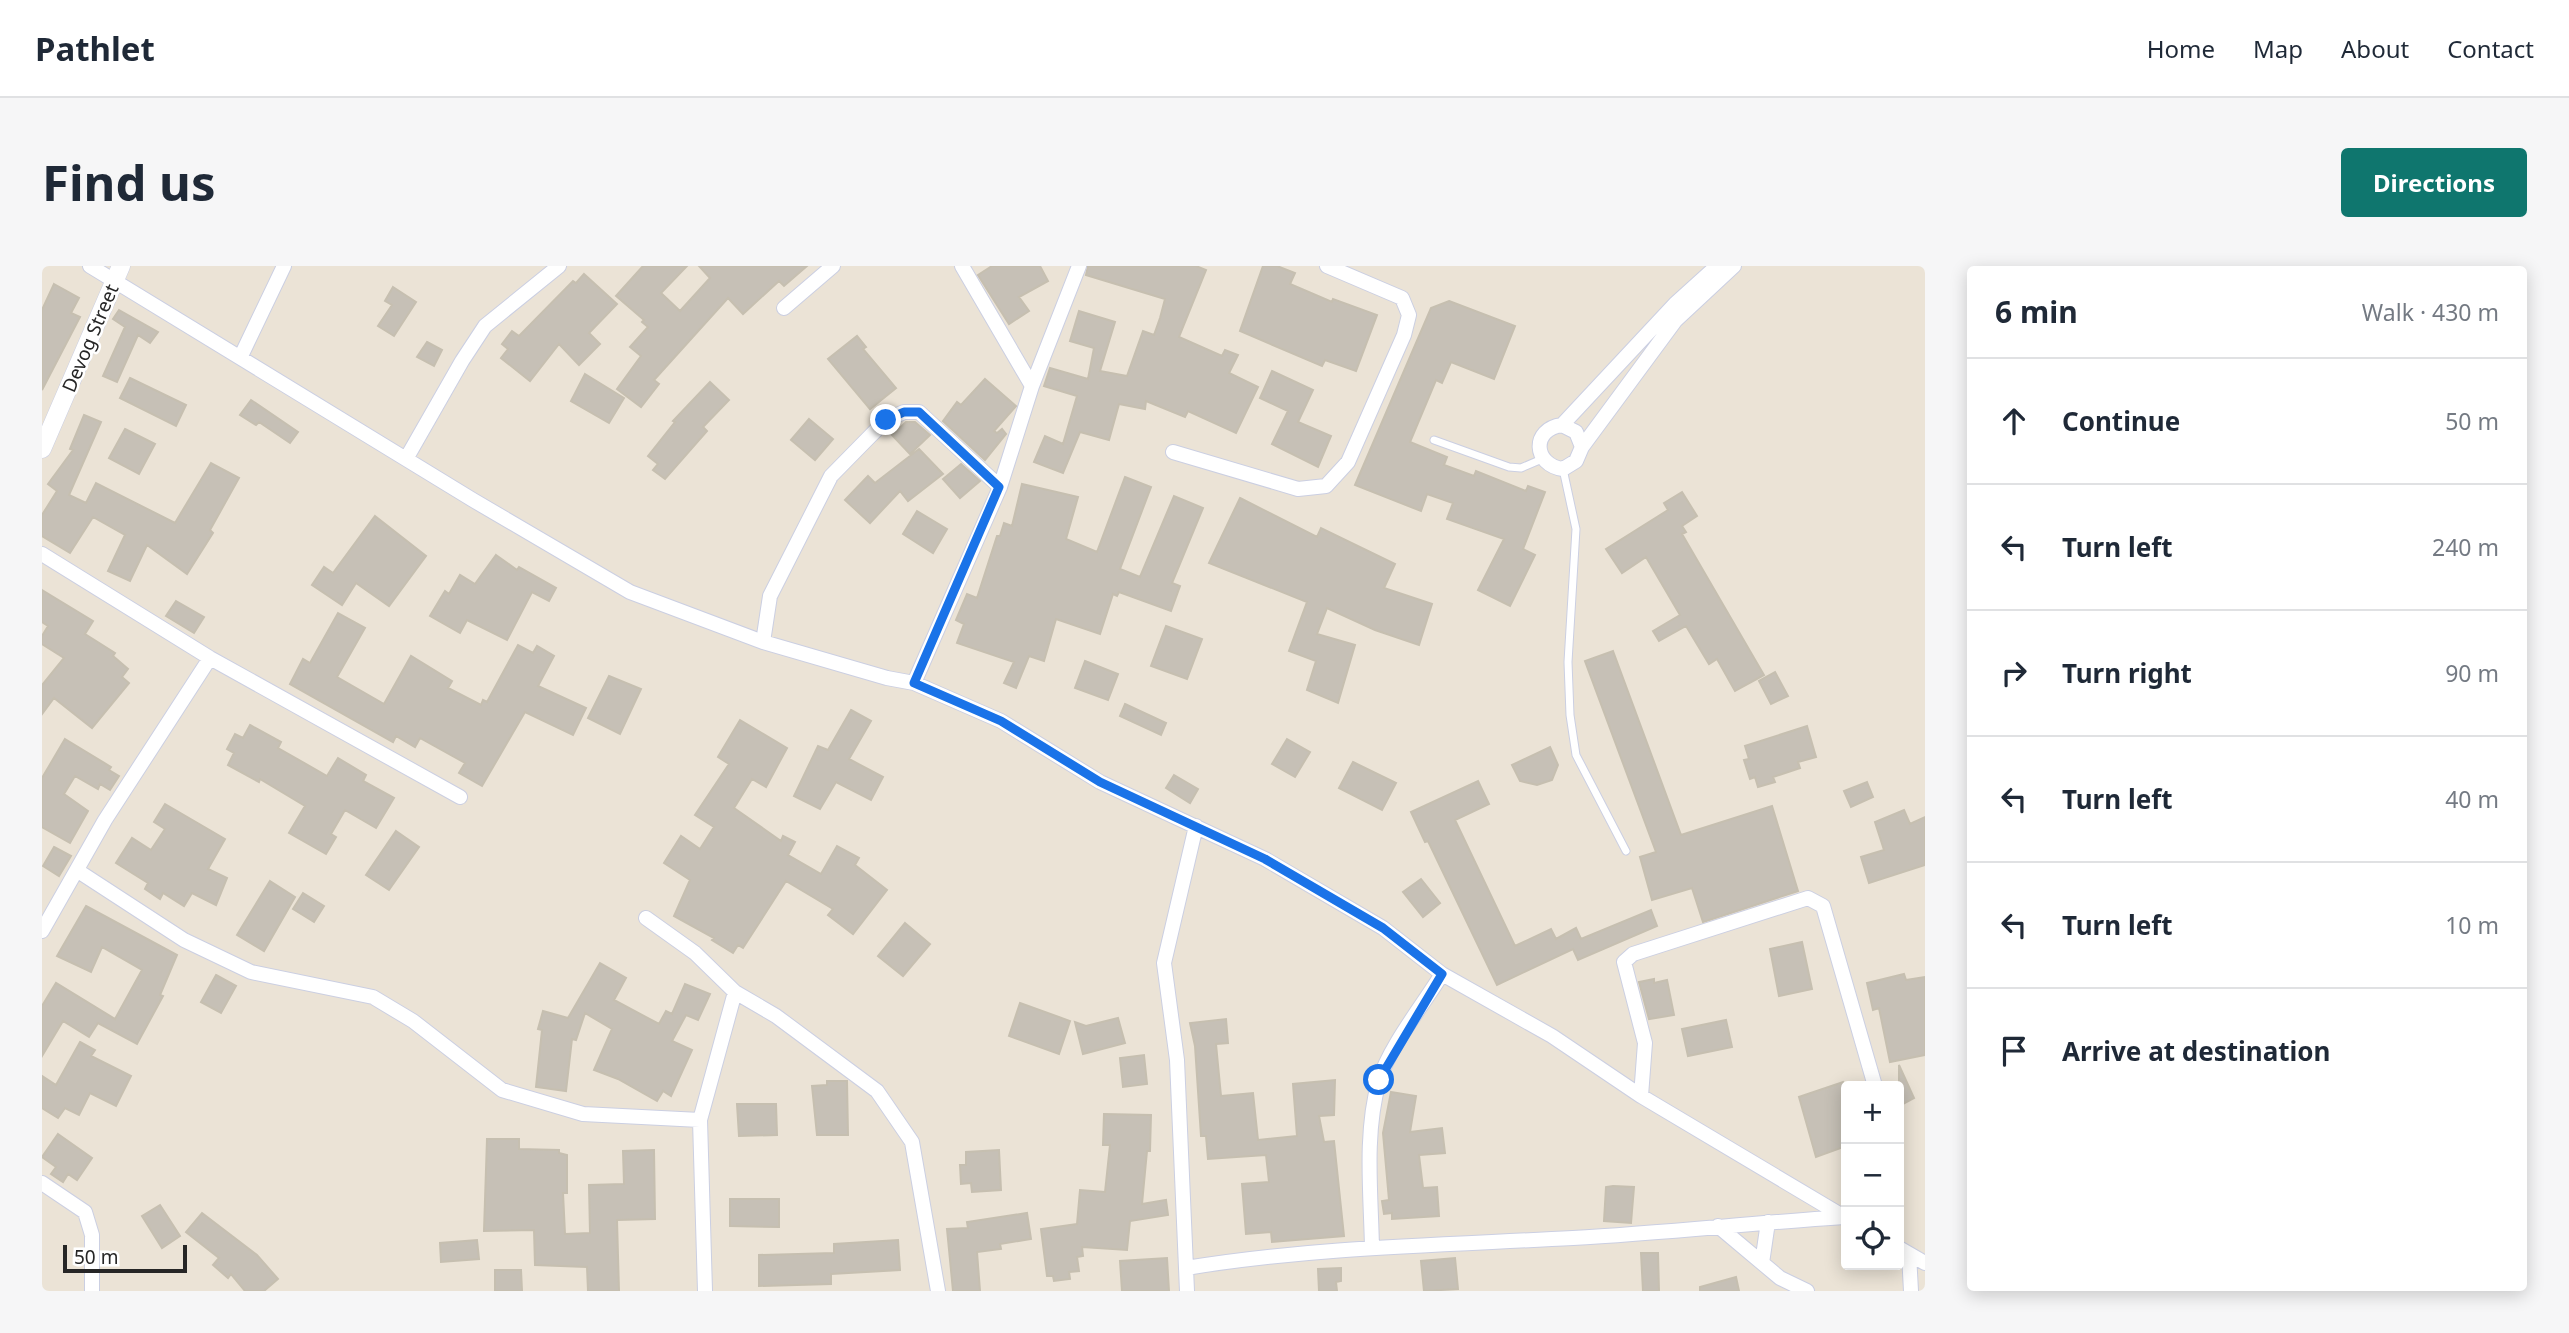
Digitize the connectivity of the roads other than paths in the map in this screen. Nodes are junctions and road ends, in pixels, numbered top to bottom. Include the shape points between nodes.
1 (90, 266) edge
2 (284, 266) edge
3 (559, 266) edge
4 (833, 266) edge
5 (962, 266) edge
6 (1079, 266) edge
7 (1327, 266) edge
8 (1734, 266) edge
9 (1717, 271) edge
10 (118, 274) edge
11 (784, 308) dead end
12 (241, 356) junction
13 (1032, 386) junction
14 (1562, 425) junction
15 (1434, 440) dead end
16 (1582, 447) junction
17 (42, 449) edge
18 (1173, 452) dead end
19 (406, 459) junction
20 (1542, 459) junction
21 (1563, 469) junction
22 (999, 487) junction
23 (42, 554) edge
24 (763, 642) junction
25 (209, 658) junction
26 (914, 683) junction
27 (460, 797) dead end
28 (1196, 826) junction
29 (1626, 851) dead end
30 (78, 871) junction
31 (646, 918) dead end
32 (42, 931) edge
33 (1442, 974) junction
34 (734, 992) junction
35 (1874, 1081) edge
36 (1641, 1096) junction
37 (700, 1120) junction
38 (42, 1183) edge
39 (1841, 1216) edge
40 (1841, 1218) edge
41 (1768, 1222) junction
42 (1718, 1226) junction
43 (1372, 1248) junction
44 (1904, 1251) edge
45 (1762, 1263) junction
46 (1925, 1264) edge
47 (1186, 1268) junction
48 (1916, 1284) edge
49 (92, 1291) edge
50 (705, 1291) edge
51 (938, 1291) edge
52 (1187, 1291) edge
53 (1807, 1291) edge

1 - 10 street
2 - 12 street
3 - 19 street via 485,326
4 - 11 street
5 - 13 street
6 - 13 street
7 - 18 street via 1402,298 1409,315 1349,463 1326,486 1298,489
8 - 9 street
9 - 14 street via 1675,304
9 - 16 street
10 - 12 street
10 - 17 street, Devog Street
12 - 19 street
13 - 22 street
14 - 16 street via 1576,432
14 - 20 street via 1541,436
15 - 20 lane via 1509,467 1521,468
16 - 21 street via 1576,461
19 - 24 street via 630,592
20 - 21 street
21 - 29 lane via 1576,529 1569,662 1576,755
22 - 24 street via 919,412 904,412 886,420 831,476 770,596
22 - 26 street
23 - 25 street
24 - 26 street
25 - 27 street
25 - 30 street via 105,820
26 - 28 street via 1001,721 1100,782
28 - 33 street via 1265,859 1383,928
28 - 47 street via 1164,963 1177,1060
30 - 32 street
30 - 37 street via 184,940 251,972 373,997 413,1021 502,1090 583,1114
31 - 34 street via 703,960
33 - 36 street via 1552,1036
33 - 43 street via 1379,1080 1373,1118
34 - 37 street
34 - 51 street via 776,1016 877,1091 912,1142
35 - 36 street via 1824,906 1808,898 1633,954 1624,962 1645,1043
36 - 39 street
37 - 50 street
38 - 49 street via 85,1212 92,1235
40 - 41 street
41 - 42 street
41 - 45 street
42 - 43 street
42 - 45 street
43 - 47 street
44 - 46 street
44 - 48 street
45 - 53 street
47 - 52 street

